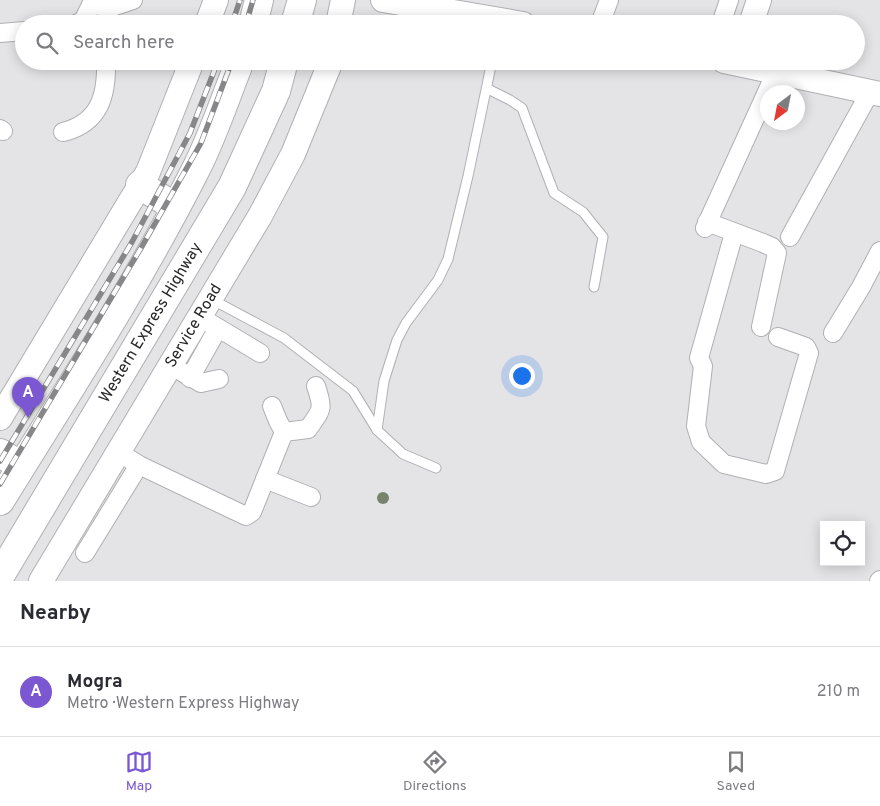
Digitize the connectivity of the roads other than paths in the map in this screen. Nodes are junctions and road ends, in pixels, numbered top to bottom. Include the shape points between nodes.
1 (133, 0) edge
2 (216, 0) edge
3 (302, 0) edge
4 (343, 0) edge
5 (383, 0) edge
6 (609, 0) edge
7 (728, 0) edge
8 (759, 0) edge
9 (91, 2) edge
10 (85, 15) edge
11 (210, 15) edge
12 (298, 15) edge
13 (340, 15) edge
14 (468, 15) edge
15 (603, 15) edge
16 (724, 15) edge
17 (754, 15) edge
18 (15, 32) edge
19 (0, 33) edge
20 (106, 70) edge
21 (188, 70) edge
22 (236, 70) edge
23 (282, 70) edge
24 (327, 70) edge
25 (491, 70) edge
26 (767, 70) edge
27 (776, 72) junction
28 (488, 89) junction
29 (875, 93) edge
30 (63, 132) dead end
31 (140, 185) junction
32 (175, 207) junction
33 (734, 233) junction
34 (790, 237) dead end
35 (880, 251) edge
36 (594, 287) dead end
37 (210, 314) junction
38 (761, 327) dead end
39 (833, 333) dead end
40 (778, 337) dead end
41 (260, 353) dead end
42 (180, 371) junction
43 (219, 379) dead end
44 (316, 386) dead end
45 (272, 406) dead end
46 (0, 418) edge
47 (377, 430) junction
48 (284, 432) junction
49 (118, 452) junction
50 (11, 459) edge
51 (139, 465) junction
52 (436, 468) dead end
53 (265, 480) junction
54 (310, 497) dead end
55 (0, 501) edge
56 (85, 553) dead end
57 (0, 576) edge
58 (41, 581) edge

1 - 9 street via 112,7
2 - 11 street
3 - 12 highway
4 - 13 street
5 - 14 street
6 - 15 street
7 - 16 street
8 - 17 street
9 - 10 street
18 - 19 street
20 - 30 street via 106,84 98,107 82,126
21 - 31 street
22 - 32 highway via 198,166
23 - 57 highway, Western Express Highway via 276,91 232,187
24 - 37 street, Service Road via 293,154
25 - 28 lane
26 - 27 street
27 - 29 street
27 - 33 street via 706,225
28 - 36 lane via 522,108 554,193 583,212 603,237
28 - 47 lane via 448,259 438,280 397,340 384,381
29 - 34 street
31 - 32 highway
31 - 46 street
32 - 50 highway via 125,299
33 - 38 street via 772,247 777,253
33 - 40 street via 698,358 703,366 696,426 701,442 724,464 766,474 775,471 809,352 806,347
35 - 39 street
37 - 41 street
37 - 42 street, Service Road
37 - 47 lane via 284,338 353,391
42 - 43 street via 201,383
42 - 49 street, Service Road
44 - 48 street via 321,411 308,429
45 - 48 street
47 - 52 lane via 403,454
48 - 53 street
49 - 51 street
49 - 58 street, Service Road
50 - 55 highway
51 - 53 street via 246,516 252,512
51 - 56 street
53 - 54 street

